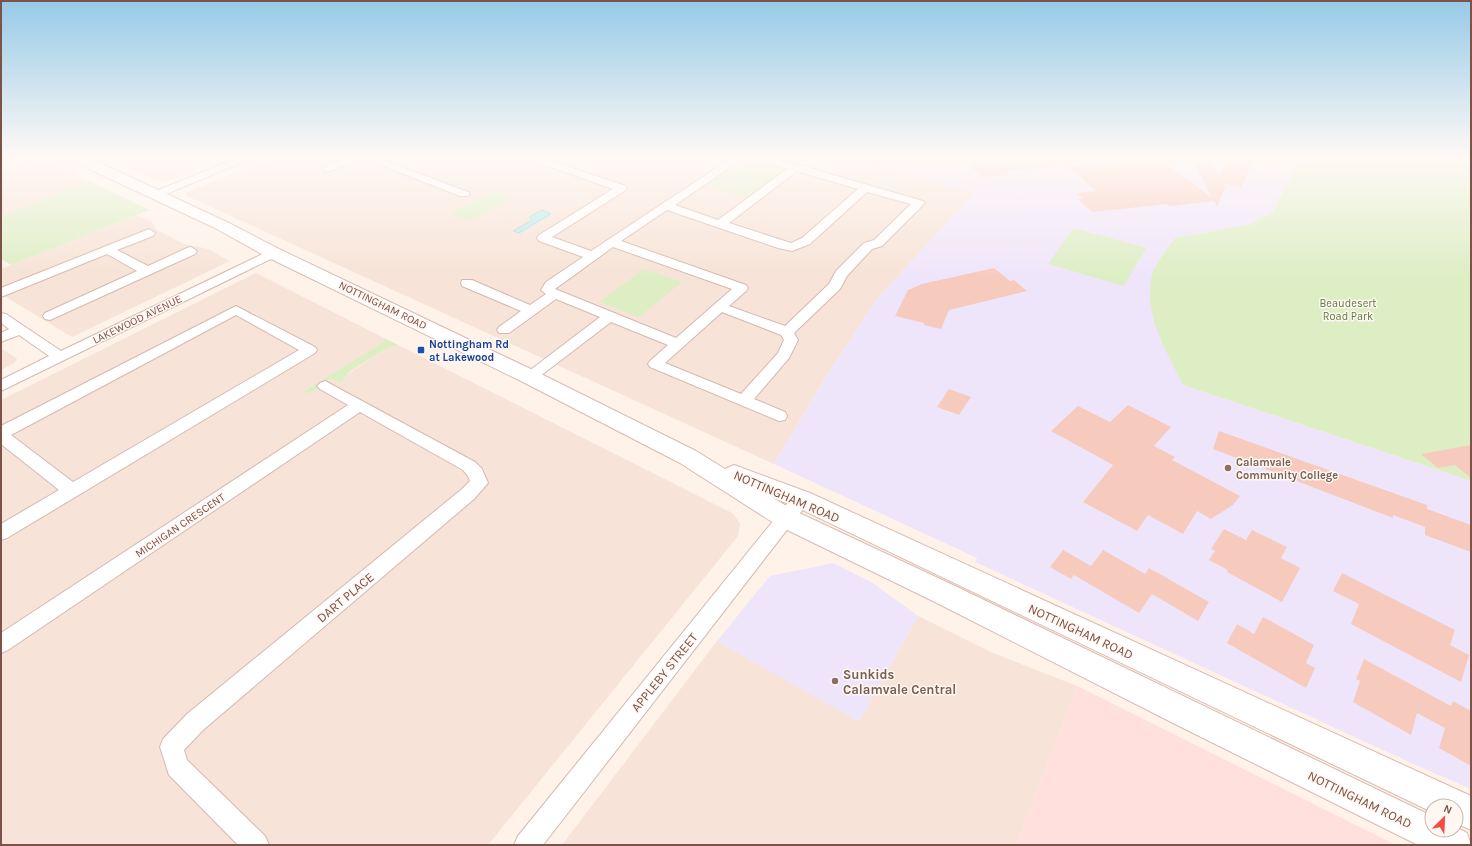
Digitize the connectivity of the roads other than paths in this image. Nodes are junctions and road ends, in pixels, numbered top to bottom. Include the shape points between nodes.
1 (158, 196) edge
2 (609, 196) edge
3 (680, 196) edge
4 (757, 196) edge
5 (856, 196) edge
6 (896, 196) edge
7 (666, 206) junction
8 (720, 224) junction
9 (149, 233) dead end
10 (612, 242) junction
11 (108, 250) junction
12 (191, 251) dead end
13 (273, 253) junction
14 (592, 256) junction
15 (147, 271) junction
16 (467, 283) dead end
17 (1, 293) edge
18 (555, 294) junction
19 (720, 307) junction
20 (532, 311) junction
21 (50, 316) dead end
22 (610, 316) junction
23 (1, 317) edge
24 (19, 330) junction
25 (504, 330) dead end
26 (787, 332) junction
27 (1, 338) edge
28 (677, 344) junction
29 (60, 357) junction
30 (530, 377) junction
31 (1, 386) edge
32 (325, 386) dead end
33 (744, 401) junction
34 (359, 405) junction
35 (779, 416) dead end
36 (1, 434) edge
37 (72, 491) junction
38 (794, 508) junction
39 (1, 533) edge
40 (1, 644) edge
41 (1471, 813) edge
42 (256, 845) edge
43 (527, 845) edge
44 (1455, 845) edge

1 - 13 street, NOTTINGHAM ROAD via 221,225
2 - 14 street via 543,238
3 - 7 street
4 - 8 street
5 - 8 street via 806,241 792,247
6 - 26 street via 919,203 878,243 868,246 841,274 835,286
7 - 8 street
7 - 10 street
9 - 11 street
10 - 14 street
10 - 19 street via 741,288
11 - 15 street
11 - 17 street
12 - 15 street
13 - 29 street, LAKEWOOD AVENUE
13 - 30 street, NOTTINGHAM ROAD
14 - 18 street via 551,285 548,290
15 - 21 street
16 - 20 street
18 - 20 street
18 - 22 street
19 - 26 street
19 - 28 street
20 - 25 street
22 - 28 street
22 - 30 street
23 - 24 street
24 - 27 street
24 - 29 street
26 - 33 street via 791,340 784,355
28 - 33 street via 655,364
29 - 31 street, LAKEWOOD AVENUE
30 - 38 street, NOTTINGHAM ROAD
32 - 34 street, DART PLACE
33 - 35 street
34 - 40 street, MICHIGAN CRESCENT
34 - 42 street, DART PLACE via 469,466 476,473 479,482 468,494 195,722 171,748 178,767
36 - 37 street
36 - 37 street via 229,307 310,350
37 - 39 street
38 - 41 street, NOTTINGHAM ROAD
38 - 43 street, APPLEBY STREET
38 - 44 street, NOTTINGHAM ROAD via 931,587

